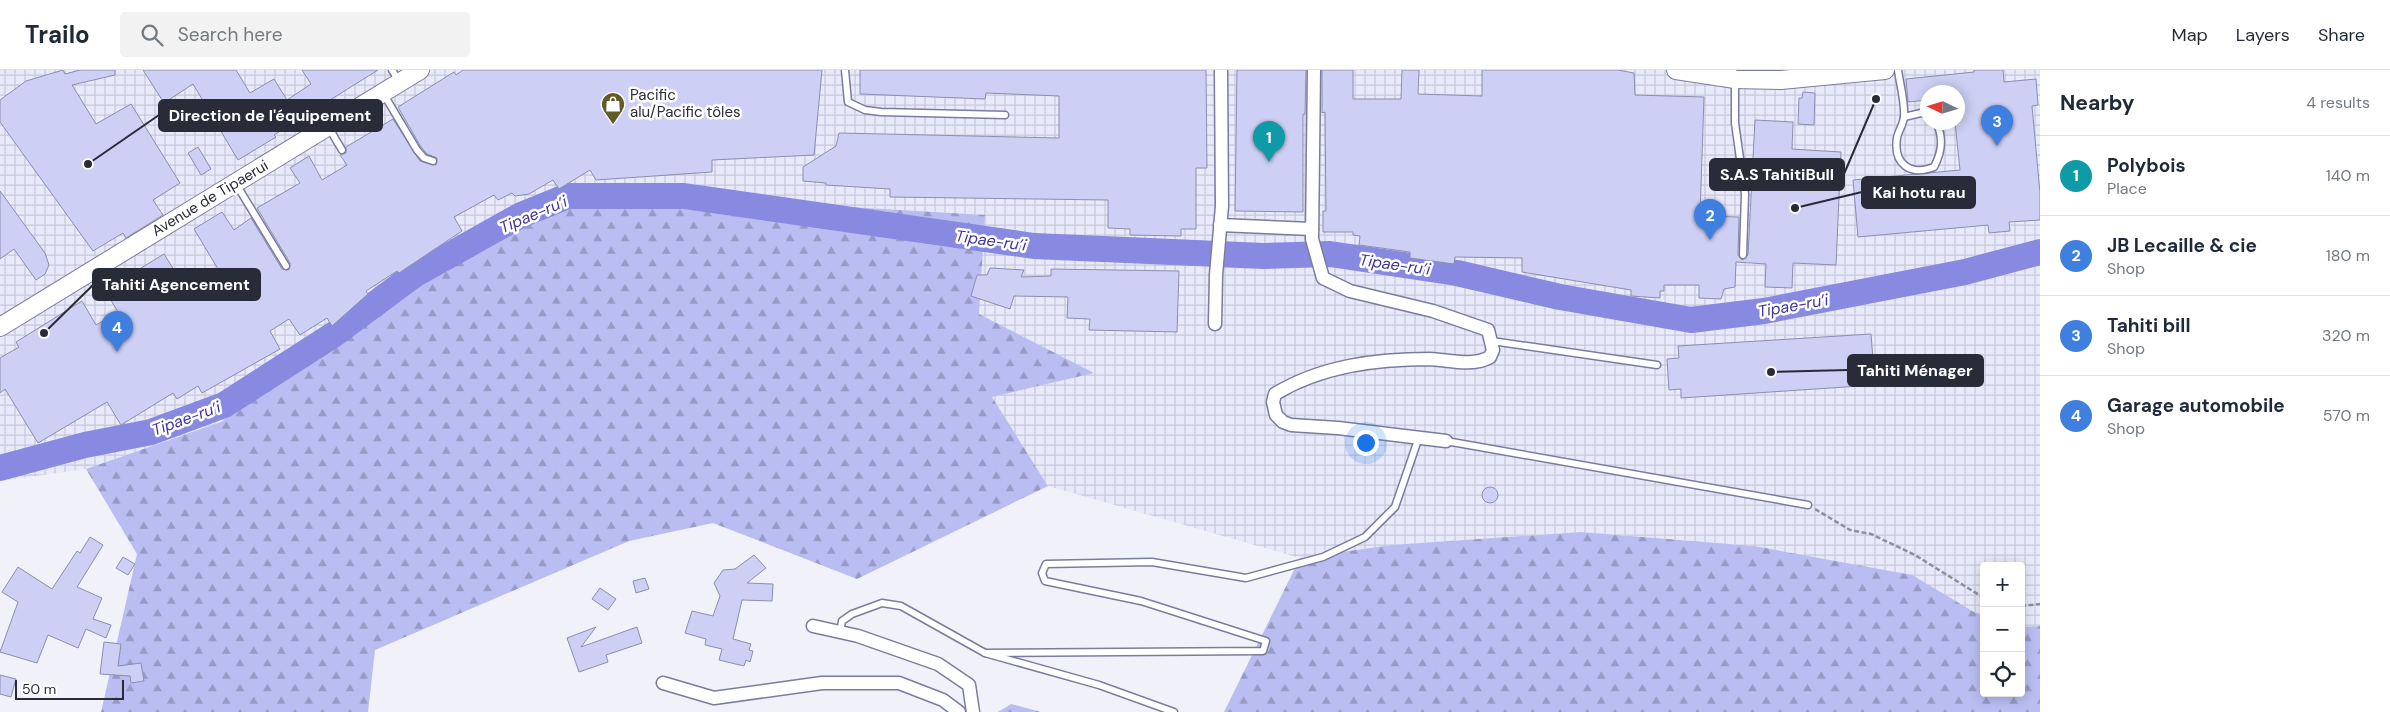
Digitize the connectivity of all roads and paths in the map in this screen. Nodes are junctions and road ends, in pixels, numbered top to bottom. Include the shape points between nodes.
1 (420, 70) edge
2 (845, 70) edge
3 (1221, 70) edge
4 (1314, 70) edge
5 (1676, 70) edge
6 (1885, 70) edge
7 (1898, 70) edge
8 (396, 76) edge
9 (1735, 79) junction
10 (383, 93) junction
11 (1920, 113) edge
12 (1006, 115) dead end
13 (1904, 117) junction
14 (328, 126) junction
15 (1939, 130) edge
16 (342, 150) dead end
17 (433, 161) dead end
18 (235, 183) junction
19 (1220, 225) junction
20 (1312, 234) junction
21 (1744, 256) dead end
22 (286, 266) dead end
23 (1216, 324) dead end
24 (0, 327) edge
25 (1492, 341) junction
26 (1657, 365) dead end
27 (1419, 437) junction
28 (1446, 441) joint
29 (1808, 505) joint
30 (1980, 596) edge
31 (2040, 604) edge
32 (2025, 606) edge
33 (813, 626) dead end
34 (840, 632) junction
35 (985, 653) junction
36 (663, 682) dead end
37 (958, 712) edge
38 (973, 712) edge
39 (1174, 712) edge

1 - 8 main road, Avenue de Tipaerui
2 - 12 lane via 848,102 865,110
3 - 19 street
4 - 20 street
5 - 9 main road
6 - 9 main road via 1781,80
7 - 13 lane
8 - 10 main road, Avenue de Tipaerui
9 - 21 lane via 1735,123 1745,194
10 - 14 main road, Avenue de Tipaerui
10 - 17 lane via 417,150 424,158
11 - 13 lane
13 - 15 lane via 1897,138 1898,154 1912,171 1923,172 1934,167 1941,154
14 - 16 lane
14 - 18 main road, Avenue de Tipaerui
18 - 22 lane
18 - 24 main road, Avenue de Tipaerui
19 - 20 street
19 - 23 street
20 - 25 street via 1322,278 1336,286 1433,311 1488,330
25 - 26 lane
25 - 27 street via 1493,350 1484,360 1429,359 1350,364 1328,370 1275,394 1276,415 1290,425
27 - 28 street
27 - 35 lane via 1395,506 1365,537 1323,557 1246,578 1152,562 1046,564 1042,573 1045,581 1141,601 1266,641 1263,651
28 - 29 lane
29 - 30 path via 1850,530 1871,534 1915,555
31 - 32 path
33 - 34 street
34 - 35 lane via 842,621 852,614 882,603 901,606
34 - 38 street via 938,664 969,685
35 - 39 lane via 1100,685
36 - 37 street via 714,698 822,683 899,683 943,700

